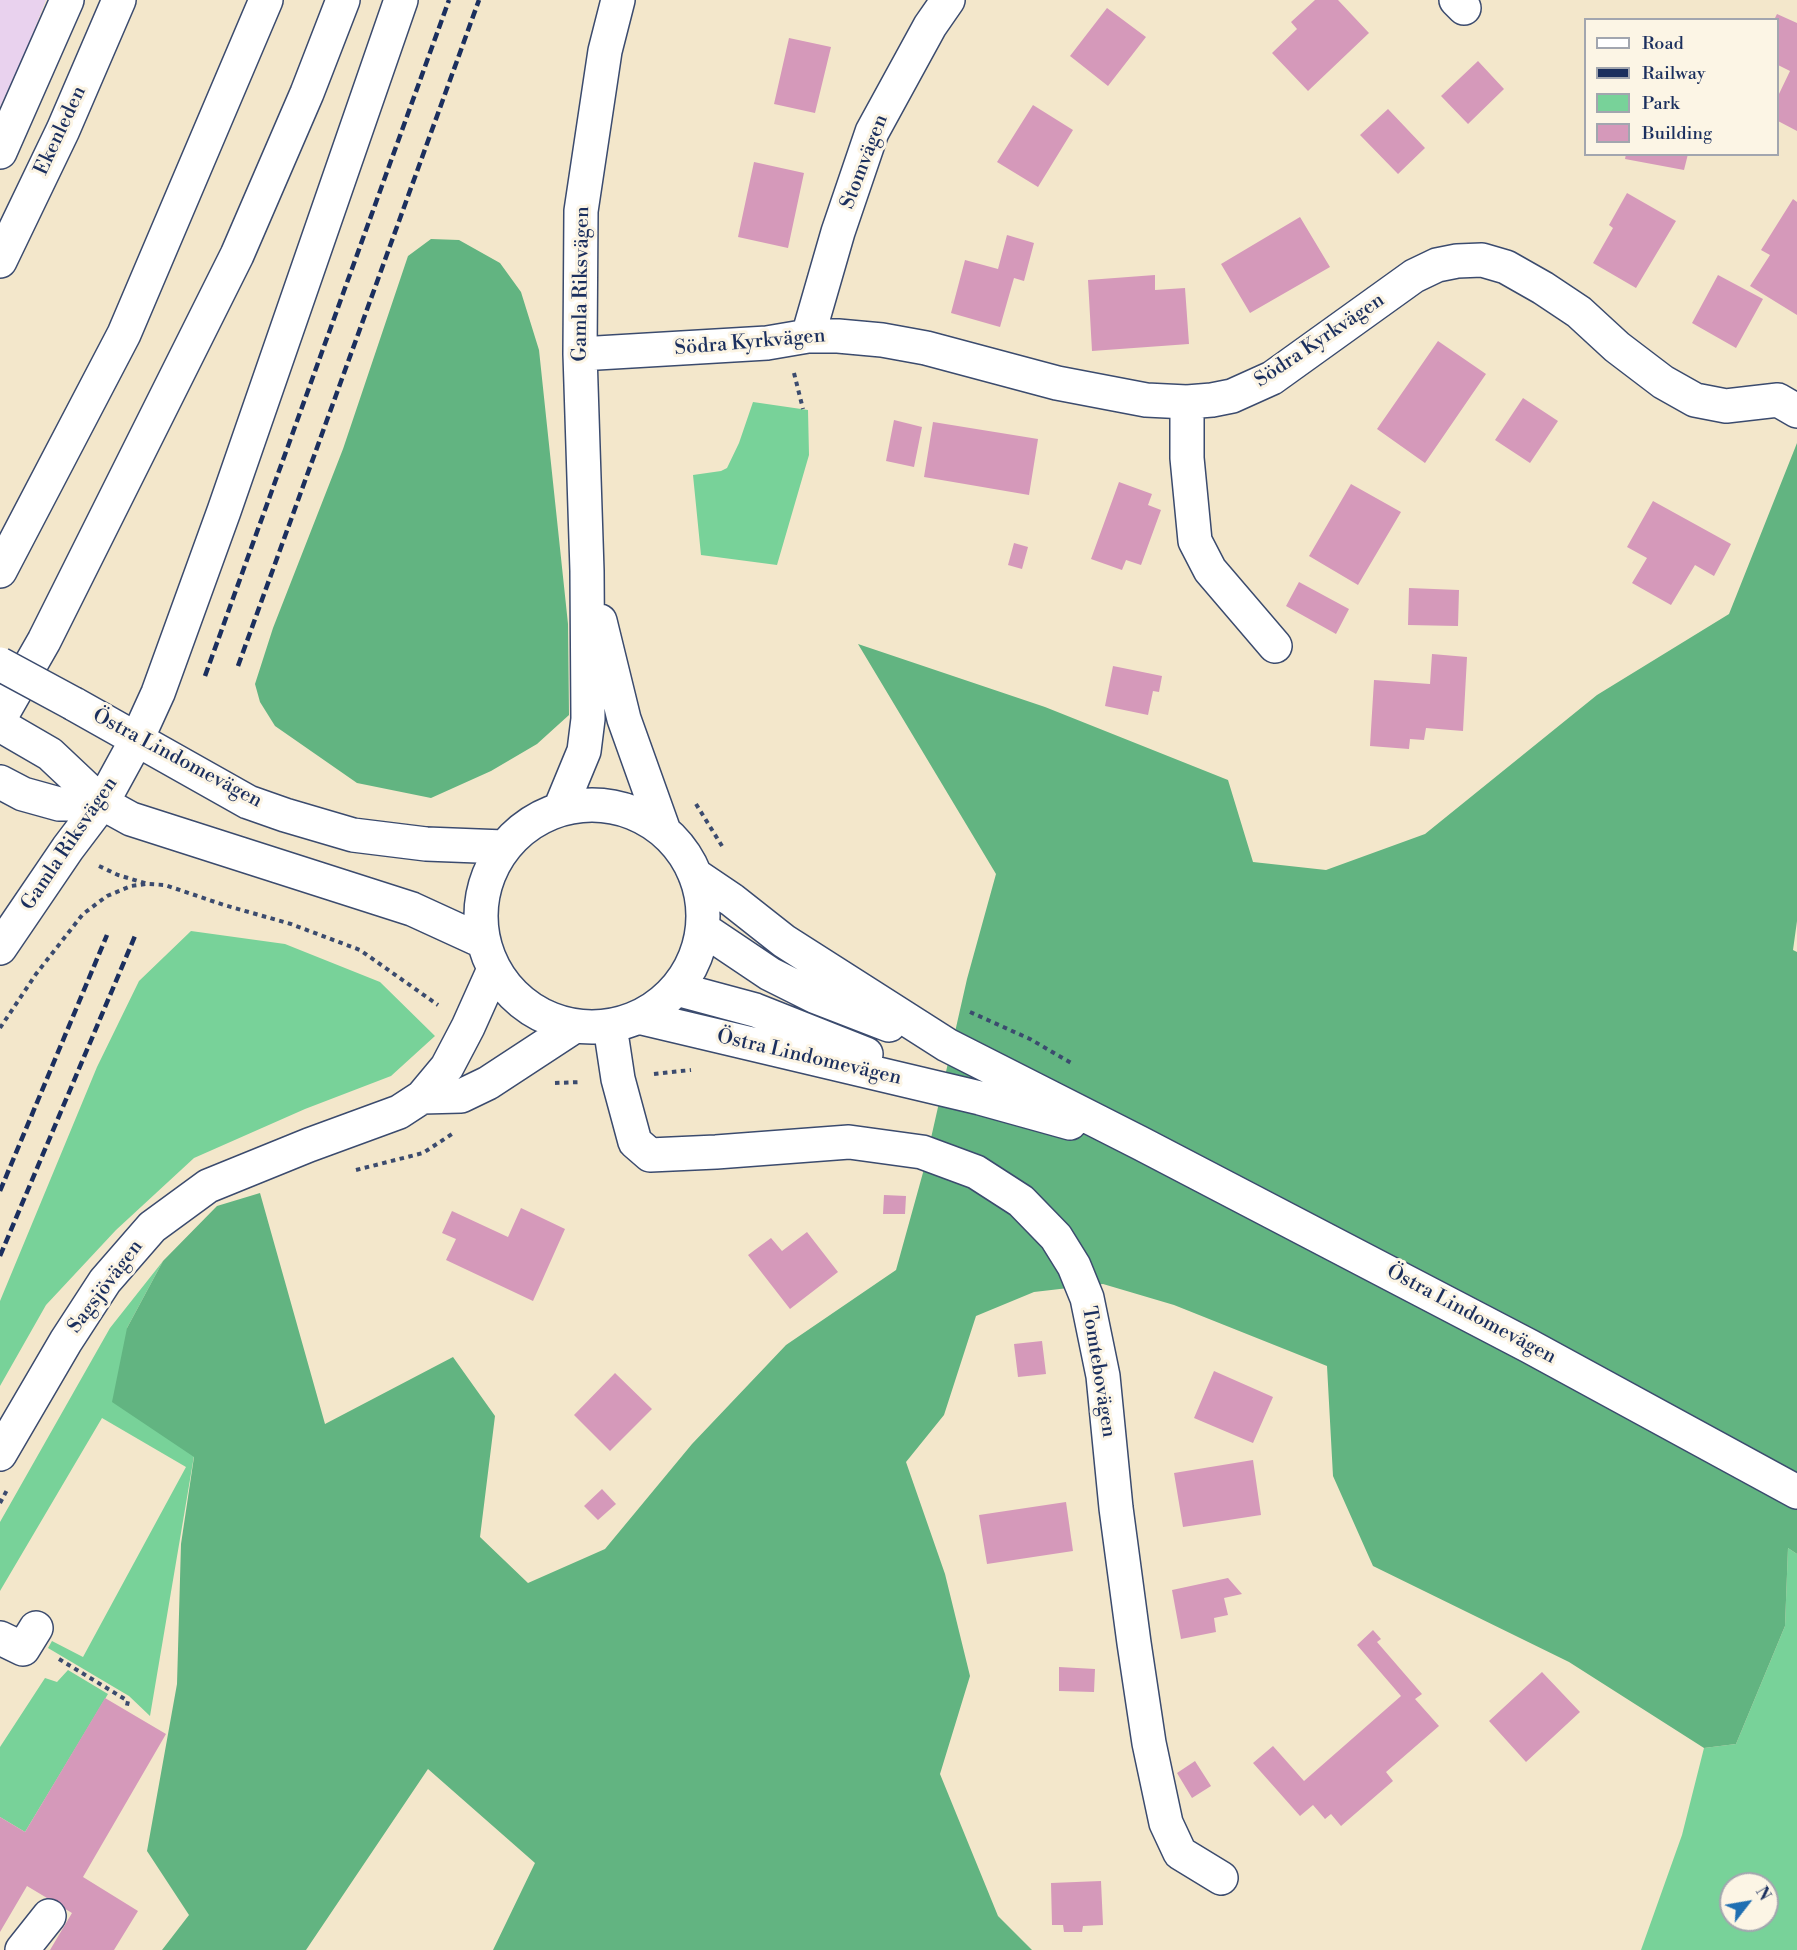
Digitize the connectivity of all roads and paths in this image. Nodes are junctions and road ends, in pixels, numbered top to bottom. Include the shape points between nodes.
1 (67, 0) edge
2 (119, 0) edge
3 (266, 0) edge
4 (343, 0) edge
5 (401, 0) edge
6 (618, 0) edge
7 (948, 0) edge
8 (0, 152) edge
9 (0, 261) edge
10 (808, 336) junction
11 (580, 354) junction
12 (792, 366) dead end
13 (1187, 402) junction
14 (802, 409) dead end
15 (1797, 411) edge
16 (0, 571) edge
17 (587, 571) junction
18 (1275, 646) dead end
19 (0, 664) edge
20 (0, 718) edge
21 (0, 725) edge
22 (137, 739) junction
23 (12, 788) edge
24 (692, 796) dead end
25 (102, 803) junction
26 (560, 809) junction
27 (664, 831) junction
28 (504, 847) junction
29 (726, 851) dead end
30 (695, 875) junction
31 (148, 884) dead end
32 (703, 928) junction
33 (0, 948) edge
34 (489, 955) junction
35 (676, 989) junction
36 (624, 1022) junction
37 (575, 1026) junction
38 (0, 1028) edge
39 (947, 1045) junction
40 (422, 1097) junction
41 (980, 1098) junction
42 (460, 1129) dead end
43 (1142, 1144) junction
44 (348, 1172) dead end
45 (6, 1468) edge
46 (1797, 1492) edge
47 (0, 1503) edge
48 (26, 1646) edge
49 (126, 1710) dead end
50 (1221, 1878) dead end
51 (49, 1916) dead end
52 (22, 1950) edge

1 - 8 main road
2 - 9 main road, Ekenleden
3 - 16 main road via 124,334
4 - 20 main road via 237,255 44,641
5 - 22 main road, Gamla Riksvägen via 224,512 158,693
6 - 11 main road, Gamla Riksvägen via 605,51 581,211
7 - 10 main road, Stomvägen via 872,132
10 - 11 main road, Södra Kyrkvägen via 766,343
10 - 13 main road, Södra Kyrkvägen via 882,340 1057,383 1146,400
11 - 17 main road, Gamla Riksvägen
12 - 14 path
13 - 15 main road, Södra Kyrkvägen via 1212,400 1272,378 1414,276 1437,265 1482,260 1506,267 1543,288 1579,312 1663,382 1695,400 1726,406 1778,400
13 - 18 main road via 1187,458 1195,541 1210,570
17 - 26 main road, Gamla Riksvägen via 588,719 584,751
17 - 27 main road, Gamla Riksvägen via 624,719
19 - 22 main road, Östra Lindomevägen, bridge
21 - 25 main road via 50,754
22 - 25 main road, Gamla Riksvägen
22 - 28 main road, Östra Lindomevägen via 248,802 352,835 426,844
23 - 25 main road via 59,804
24 - 29 path
25 - 33 main road, Gamla Riksvägen
25 - 34 main road via 132,819 412,909
26 - 27 main road, Gamla Riksvägen via 587,805 615,807
26 - 28 main road, Gamla Riksvägen via 539,818
27 - 30 main road, Gamla Riksvägen via 682,851
28 - 34 main road, Gamla Riksvägen via 483,892 480,917
30 - 32 main road, Gamla Riksvägen via 702,901
30 - 39 main road, Östra Lindomevägen via 793,947
31 - 38 path via 107,896 83,914
32 - 35 main road, Gamla Riksvägen via 698,950
32 - 39 main road, Östra Lindomevägen via 770,974 814,996
34 - 37 main road via 509,990 528,1007
34 - 40 main road, Sagsjövägen via 468,1027 447,1066
35 - 36 main road, Gamla Riksvägen via 659,1005
35 - 41 main road, Östra Lindomevägen via 755,1010
36 - 37 main road
36 - 41 main road, Östra Lindomevägen
36 - 50 main road, Tomtebovägen via 618,1079 635,1142 650,1155 849,1142 922,1152 976,1172 1021,1201 1056,1237 1087,1298 1102,1376 1136,1654 1166,1823 1180,1853
37 - 40 main road via 470,1092 461,1096
39 - 43 main road, Östra Lindomevägen
40 - 45 main road, Sagsjövägen via 399,1112 208,1186 152,1227 105,1281 66,1341
41 - 43 main road, Östra Lindomevägen
42 - 44 path via 423,1153
43 - 46 main road, Östra Lindomevägen via 1530,1346
45 - 47 path
48 - 49 path via 128,1701
51 - 52 main road

